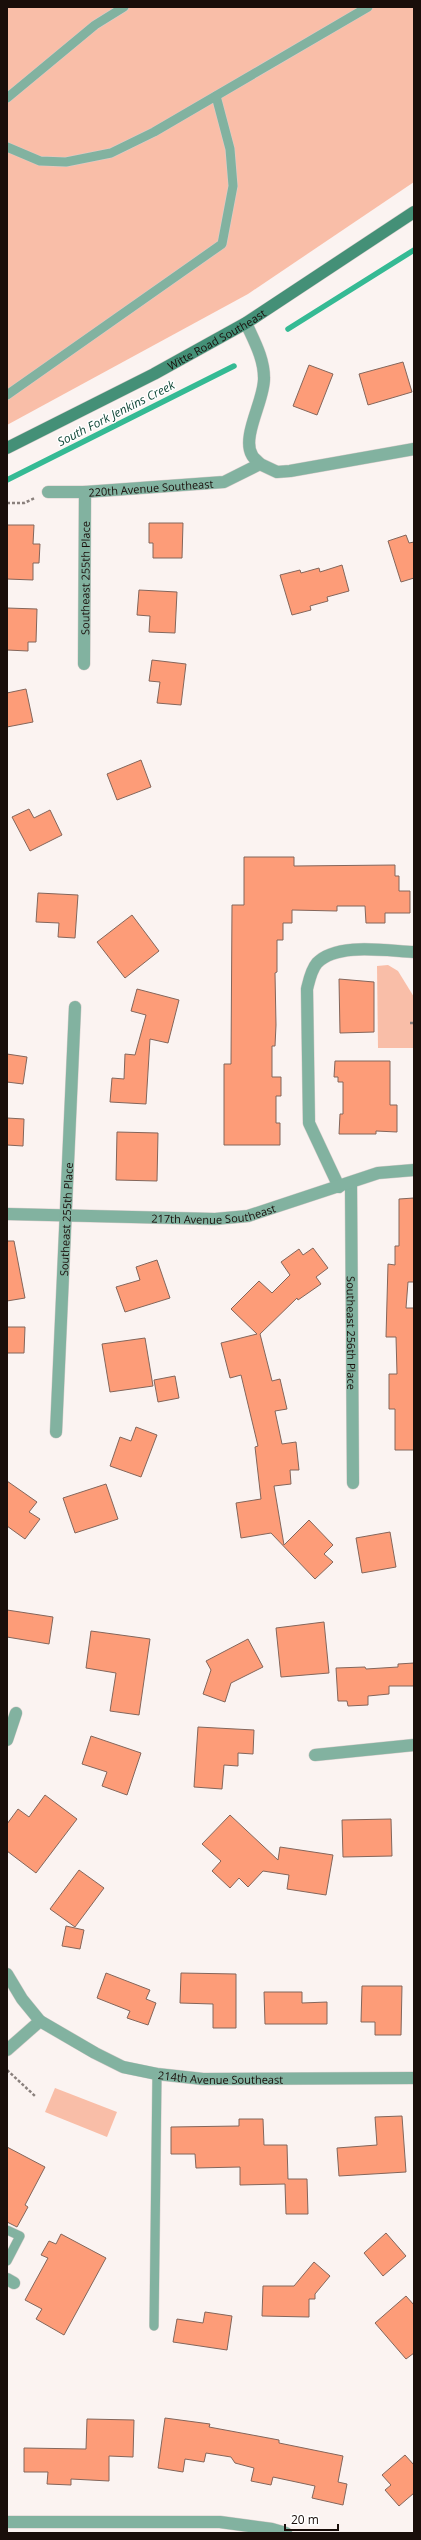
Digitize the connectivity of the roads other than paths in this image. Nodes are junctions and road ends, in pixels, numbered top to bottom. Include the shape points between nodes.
1 (124, 7) edge
2 (368, 7) edge
3 (216, 96) junction
4 (7, 98) edge
5 (7, 147) edge
6 (414, 212) edge
7 (246, 323) junction
8 (7, 396) edge
9 (7, 448) edge
10 (414, 450) edge
11 (260, 464) junction
12 (48, 492) road end
13 (85, 492) junction
14 (84, 664) dead end
15 (414, 952) edge
16 (75, 1007) dead end
17 (414, 1170) edge
18 (351, 1183) junction
19 (339, 1187) junction
20 (7, 1214) edge
21 (65, 1216) junction
22 (56, 1432) dead end
23 (353, 1483) dead end
24 (16, 1713) dead end
25 (7, 1740) edge
26 (414, 1745) edge
27 (315, 1755) dead end
28 (7, 1974) edge
29 (40, 2021) junction
30 (7, 2050) edge
31 (157, 2074) junction
32 (414, 2078) edge
33 (7, 2230) edge
34 (7, 2261) edge
35 (154, 2326) dead end
36 (7, 2522) edge
37 (286, 2533) edge

1 - 4 lane via 95,25
2 - 3 lane
3 - 5 lane via 154,132 111,153 66,162 40,161
3 - 8 lane via 230,149 233,186 222,244
6 - 7 street, Witte Road Southeast
7 - 9 street, Witte Road Southeast via 154,374
7 - 11 street via 263,360 263,396 251,429 249,445 251,455
10 - 11 street via 290,471 277,472
11 - 13 street, 220th Avenue Southeast via 224,482
12 - 13 street, 220th Avenue Southeast
13 - 14 street, Southeast 255th Place
15 - 19 street via 343,950 329,955 317,964 306,989 307,1109 313,1136
16 - 21 street, Southeast 255th Place
17 - 18 street, 217th Avenue Southeast via 378,1173
18 - 19 street, 217th Avenue Southeast
18 - 23 street, Southeast 256th Place
19 - 21 street, 217th Avenue Southeast via 248,1216 215,1220
20 - 21 street, 217th Avenue Southeast
21 - 22 street, Southeast 255th Place
24 - 25 street
26 - 27 street
28 - 29 street, 214th Avenue Southeast via 22,2000
29 - 30 street
29 - 31 street, 214th Avenue Southeast via 123,2066
31 - 32 street, 214th Avenue Southeast via 203,2079
31 - 35 lane
33 - 34 lane via 20,2236
36 - 37 street via 220,2522

